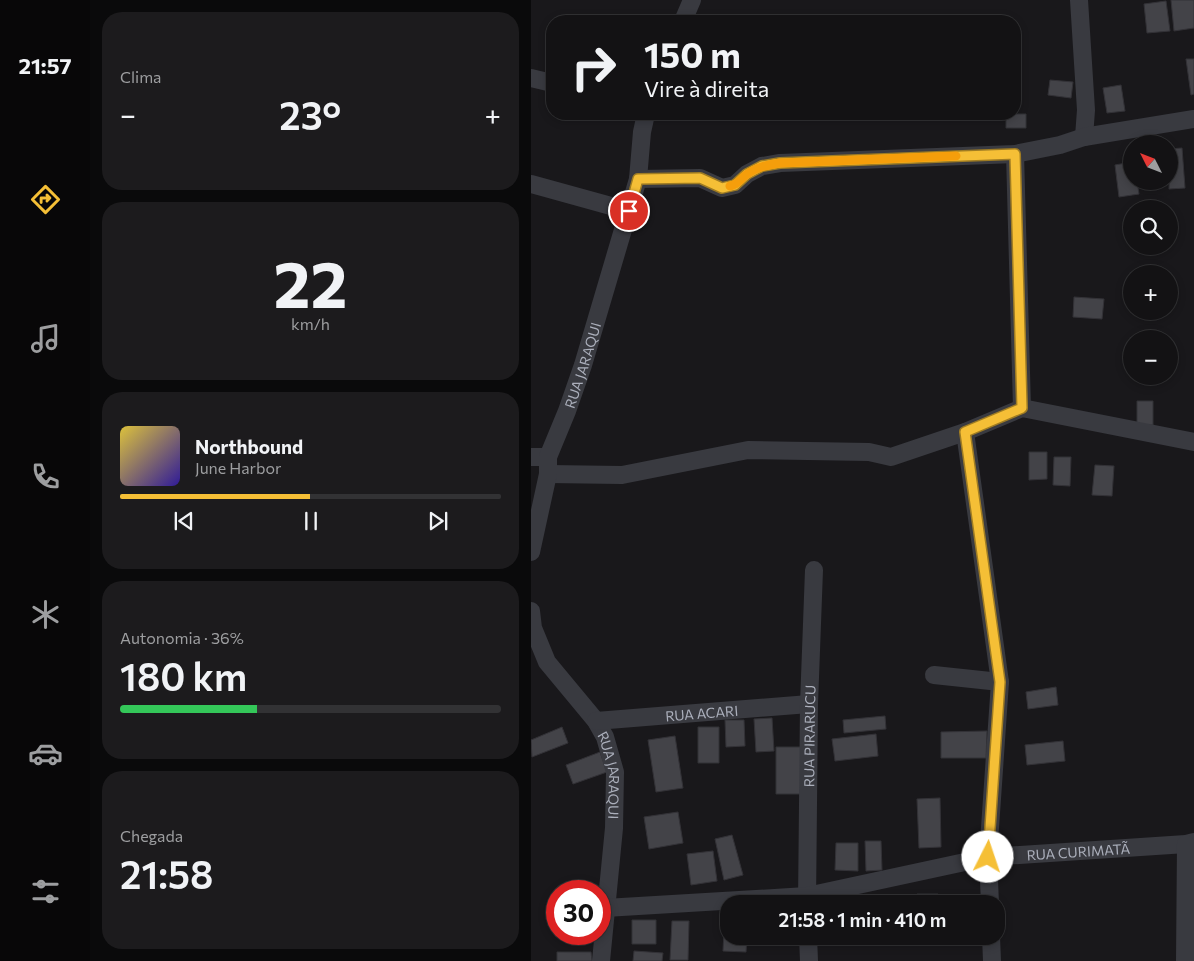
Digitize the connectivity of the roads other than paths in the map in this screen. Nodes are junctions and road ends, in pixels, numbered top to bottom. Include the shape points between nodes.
1 (692, 0) edge
2 (1079, 0) edge
3 (686, 15) edge
4 (531, 78) edge
5 (546, 82) edge
6 (1194, 119) edge
7 (645, 120) edge
8 (1084, 137) junction
9 (1015, 154) junction
10 (638, 179) junction
11 (531, 184) edge
12 (629, 211) junction
13 (1022, 408) junction
14 (965, 432) junction
15 (1194, 442) edge
16 (542, 463) edge
17 (531, 552) edge
18 (814, 570) dead end
19 (531, 611) edge
20 (535, 645) edge
21 (934, 675) dead end
22 (1000, 682) junction
23 (809, 704) junction
24 (596, 721) junction
25 (1190, 843) edge
26 (988, 857) junction
27 (608, 880) edge
28 (807, 895) edge
29 (828, 895) edge
30 (990, 895) edge
31 (720, 903) edge
32 (611, 908) edge
33 (602, 945) edge
34 (808, 945) edge
35 (991, 945) edge
36 (601, 961) edge
37 (809, 961) edge
38 (992, 961) edge
39 (1185, 961) edge

1 - 3 street
2 - 8 street via 1086,110
4 - 5 street
6 - 8 street
7 - 10 street, RUA JARAQUI
8 - 9 street
9 - 10 street via 780,163 762,166 735,185 722,188 700,178
9 - 13 street
10 - 12 street, RUA JARAQUI
11 - 12 street
12 - 16 street, RUA JARAQUI via 583,365 567,411
13 - 14 street
13 - 15 street
14 - 16 street via 891,457 869,452 748,450 621,475
14 - 22 street
16 - 17 street, RUA JARAQUI
18 - 23 street, RUA PIRARUCU
19 - 20 street, RUA JARAQUI
20 - 24 street, RUA JARAQUI
21 - 22 street
22 - 26 street
23 - 24 street, RUA ACARI
23 - 28 street, RUA PIRARUCU
24 - 27 street, RUA JARAQUI via 605,737 615,772 614,828
25 - 26 street, RUA CURIMATÃ
25 - 39 street
26 - 29 street, RUA CURIMATÃ
26 - 30 street
31 - 32 street, RUA CURIMATÃ
33 - 36 street, RUA JARAQUI
34 - 37 street
35 - 38 street

